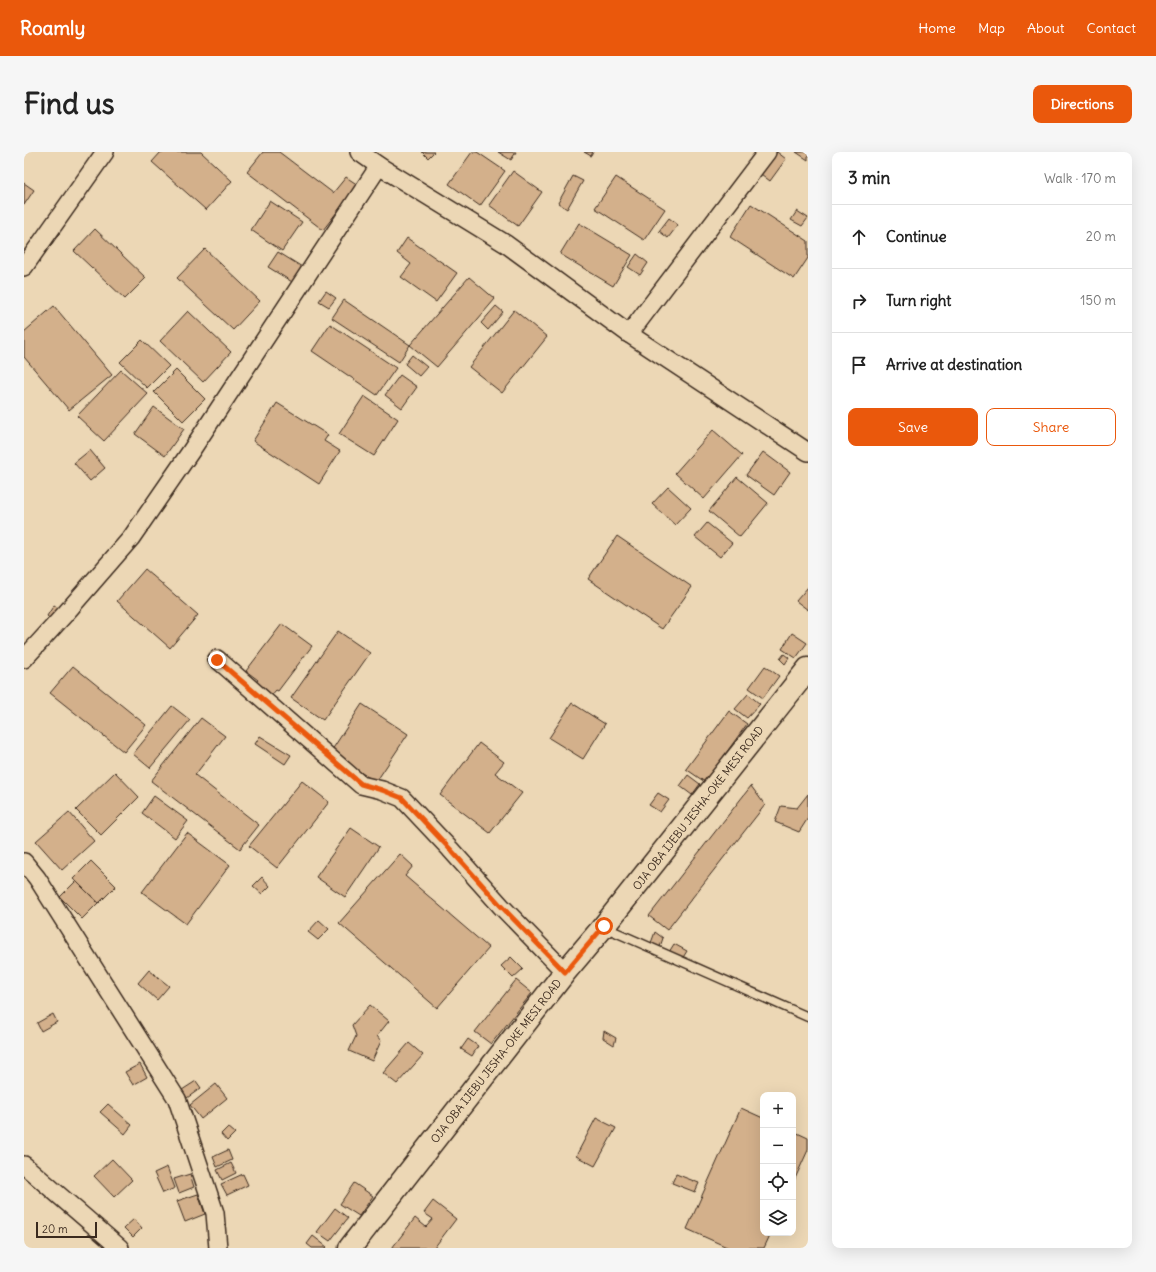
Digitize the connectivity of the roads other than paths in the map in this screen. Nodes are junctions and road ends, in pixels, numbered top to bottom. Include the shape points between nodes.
1 (105, 152) edge
2 (359, 152) edge
3 (767, 152) edge
4 (379, 166) junction
5 (24, 267) edge
6 (628, 334) junction
7 (808, 452) edge
8 (24, 659) edge
9 (217, 660) dead end
10 (808, 669) edge
11 (24, 862) edge
12 (604, 926) junction
13 (565, 972) junction
14 (808, 1017) edge
15 (24, 1165) edge
16 (120, 1248) edge
17 (218, 1248) edge
18 (350, 1248) edge

1 - 5 street
2 - 4 street
3 - 6 street
4 - 6 street via 506,244
4 - 8 street via 131,538
6 - 7 street
9 - 13 street via 361,784 402,798
10 - 12 main road, OJA OBA IJEBU JESHA-OKE MESI ROAD
11 - 17 street via 37,878 178,1099 215,1212
12 - 13 main road, OJA OBA IJEBU JESHA-OKE MESI ROAD
12 - 14 lane
13 - 18 main road, OJA OBA IJEBU JESHA-OKE MESI ROAD
15 - 16 street

